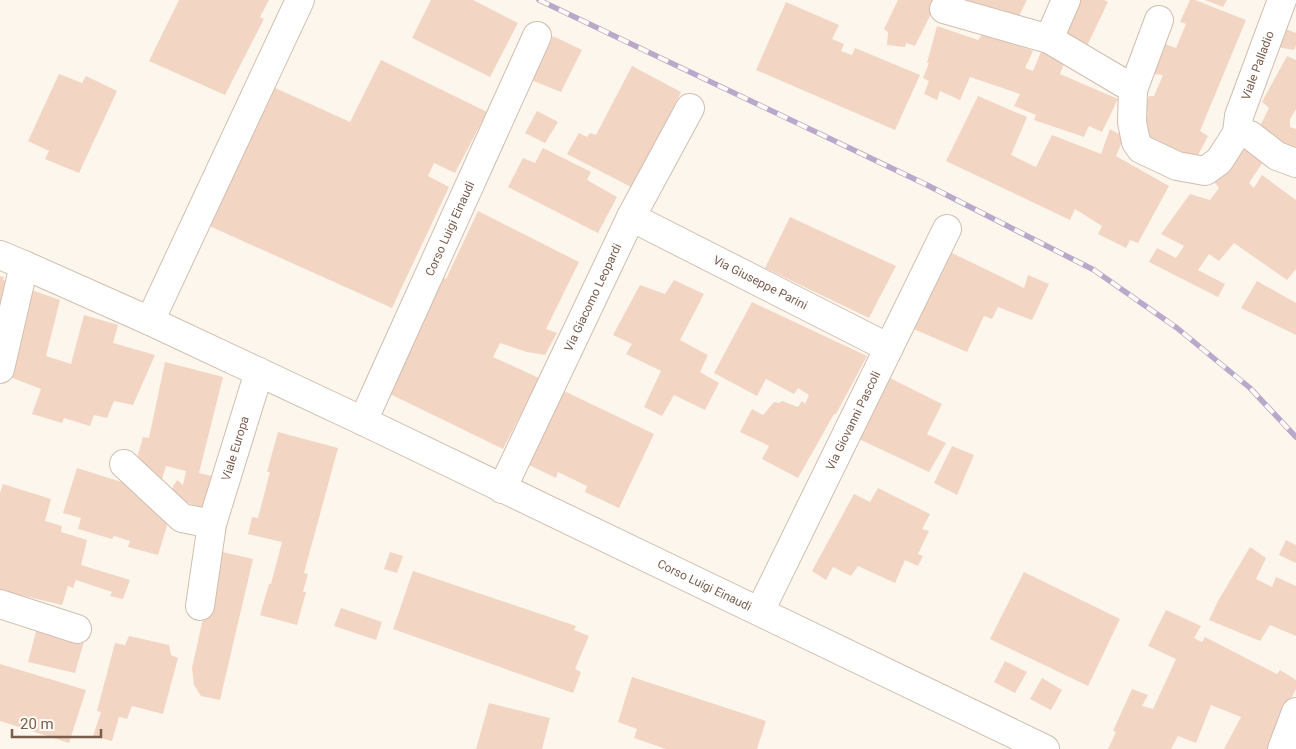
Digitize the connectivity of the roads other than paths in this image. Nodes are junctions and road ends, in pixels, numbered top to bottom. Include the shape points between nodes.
1 (300, 0) edge
2 (1066, 0) edge
3 (1282, 0) edge
4 (944, 9) dead end
5 (1159, 20) dead end
6 (537, 36) dead end
7 (1049, 38) junction
8 (1125, 84) dead end
9 (690, 108) dead end
10 (1237, 133) junction
11 (1296, 163) edge
12 (632, 217) junction
13 (948, 229) dead end
14 (12, 260) edge
15 (150, 322) junction
16 (889, 348) junction
17 (0, 370) edge
18 (259, 372) junction
19 (363, 421) junction
20 (124, 464) dead end
21 (502, 488) junction
22 (212, 524) junction
23 (0, 604) edge
24 (200, 606) dead end
25 (760, 611) junction
26 (77, 629) dead end
27 (1296, 712) edge
28 (1045, 749) edge
29 (1282, 749) edge

1 - 15 street
2 - 7 street
3 - 10 street, Viale Palladio via 1239,116
4 - 7 street
5 - 10 street, Viale Palladio via 1133,90 1132,122 1136,142 1141,149 1177,166 1205,171 1219,160
6 - 19 street, Corso Luigi Einaudi
7 - 8 street
9 - 12 street, Via Giacomo Leopardi
10 - 11 street via 1250,135 1277,156
12 - 16 street, Via Giuseppe Parini
12 - 21 street, Via Giacomo Leopardi
13 - 16 street, Via Giovanni Pascoli
14 - 15 street, Corso Luigi Einaudi
14 - 17 street
15 - 18 street, Corso Luigi Einaudi
16 - 25 street, Via Giovanni Pascoli
18 - 19 street, Corso Luigi Einaudi
18 - 22 street, Viale Europa
19 - 21 street, Corso Luigi Einaudi
20 - 22 street via 182,518
21 - 25 street, Corso Luigi Einaudi
22 - 24 street, Viale Europa
23 - 26 street
25 - 28 street, Corso Luigi Einaudi
27 - 29 street

